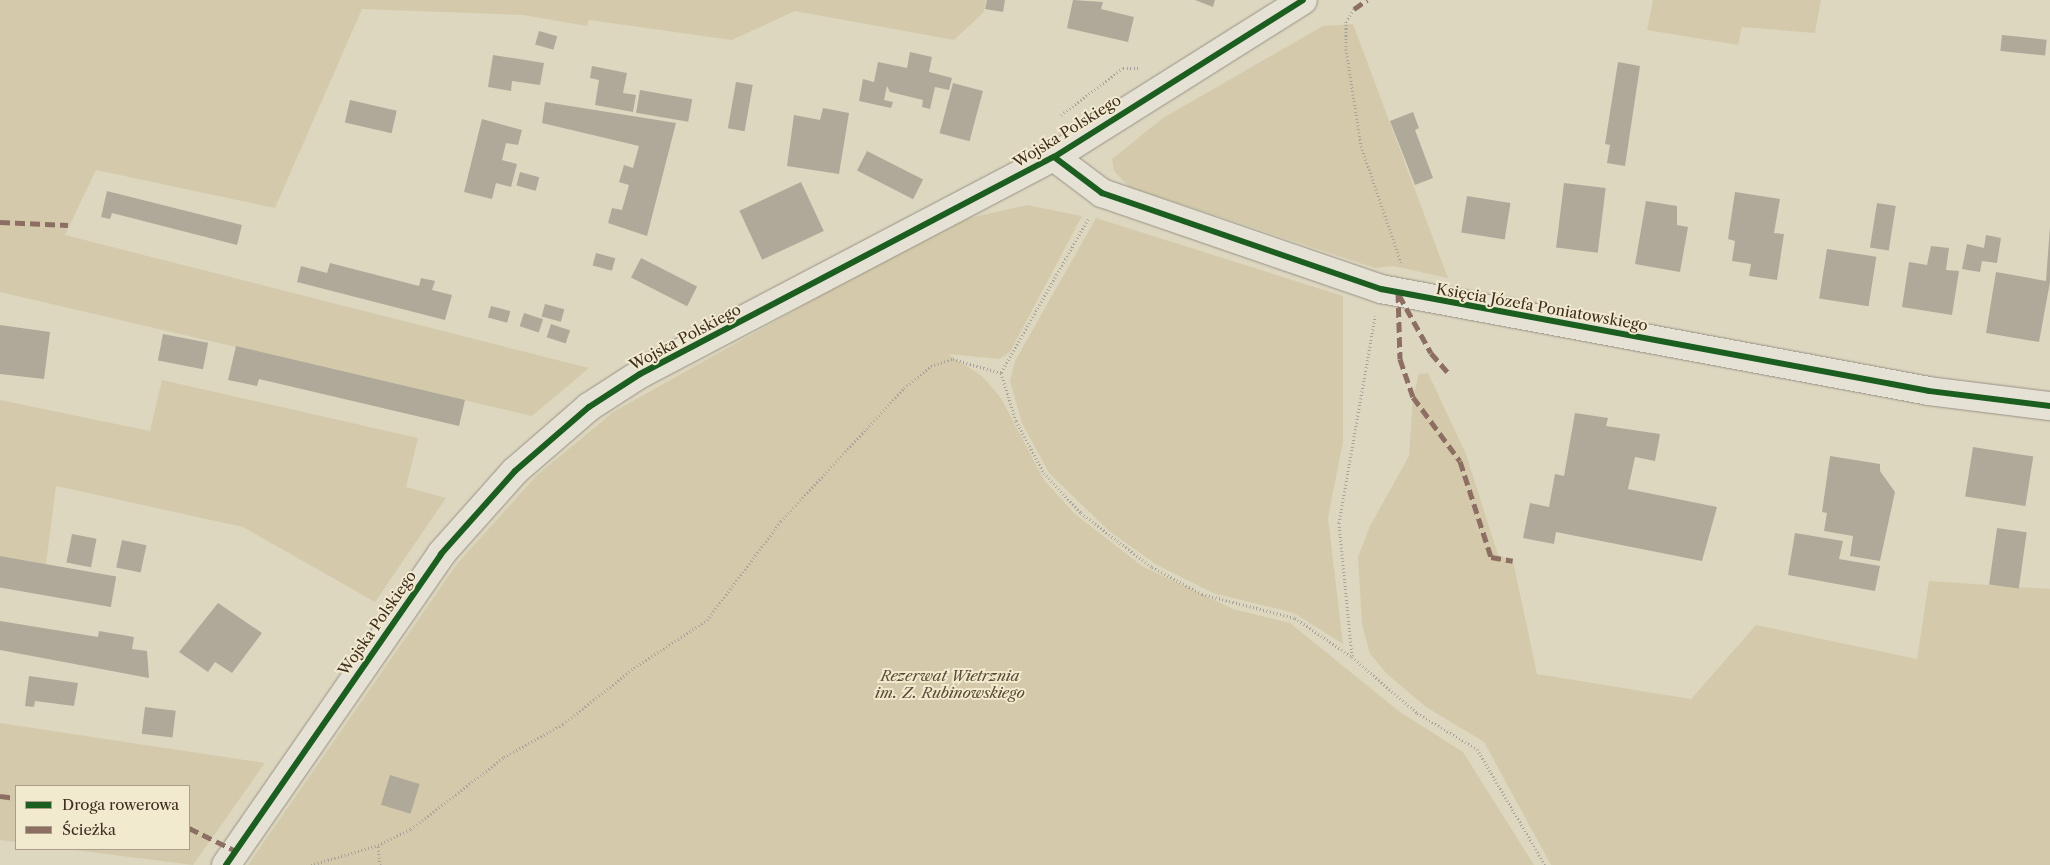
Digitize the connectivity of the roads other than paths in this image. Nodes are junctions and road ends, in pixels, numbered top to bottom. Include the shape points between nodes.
1 (1303, 0) edge
2 (1054, 157) junction
3 (2050, 406) edge
4 (226, 865) edge

1 - 2 street, Wojska Polskiego
2 - 3 street, Księcia Józefa Poniatowskiego via 1102,193 1380,289 1929,391
2 - 4 street, Wojska Polskiego via 640,374 567,426 515,470 441,554

